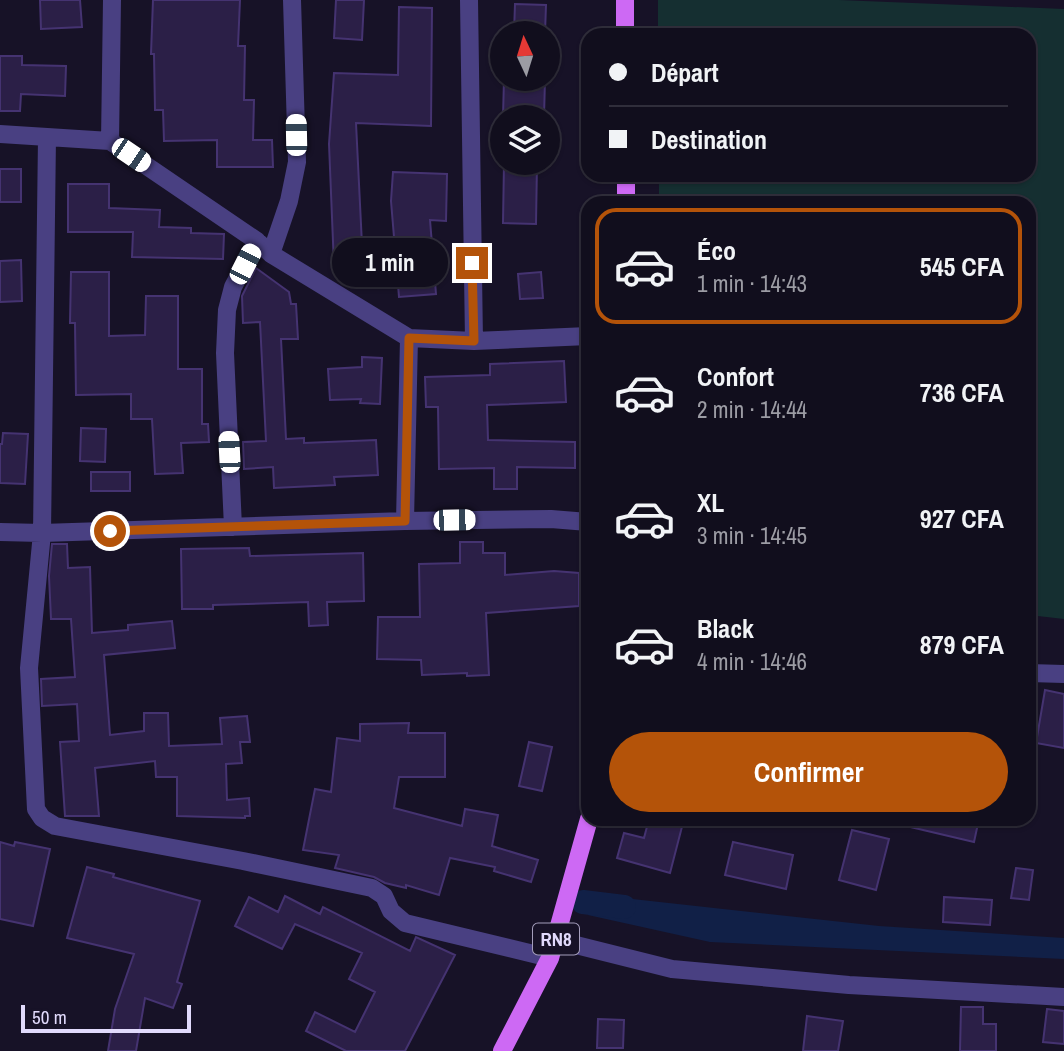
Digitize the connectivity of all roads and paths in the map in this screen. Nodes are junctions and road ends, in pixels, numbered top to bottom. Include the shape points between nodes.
1 (112, 0) edge
2 (292, 0) edge
3 (469, 0) edge
4 (625, 0) edge
5 (625, 28) edge
6 (0, 134) edge
7 (47, 137) junction
8 (110, 141) junction
9 (257, 241) junction
10 (271, 254) junction
11 (581, 337) edge
12 (409, 338) junction
13 (474, 341) junction
14 (405, 521) junction
15 (581, 521) edge
16 (233, 527) junction
17 (0, 532) edge
18 (42, 533) junction
19 (1036, 673) edge
20 (1064, 674) edge
21 (587, 826) edge
22 (556, 940) junction
23 (550, 958) junction
24 (1064, 997) edge
25 (502, 1051) edge

1 - 8 street
2 - 10 street via 297,162
3 - 13 street
4 - 5 main road
6 - 7 street
7 - 8 street
7 - 18 street
8 - 9 street
9 - 10 street
9 - 16 street via 227,310
10 - 12 street
11 - 13 street
12 - 13 street
12 - 14 street
14 - 15 street
14 - 16 street
16 - 18 street
17 - 18 street
18 - 23 street via 29,668 36,809 42,818 54,826 372,888 405,923
19 - 20 street
21 - 22 main road, RN8
22 - 23 main road, RN8
22 - 24 street via 672,969
23 - 25 main road, RN8

